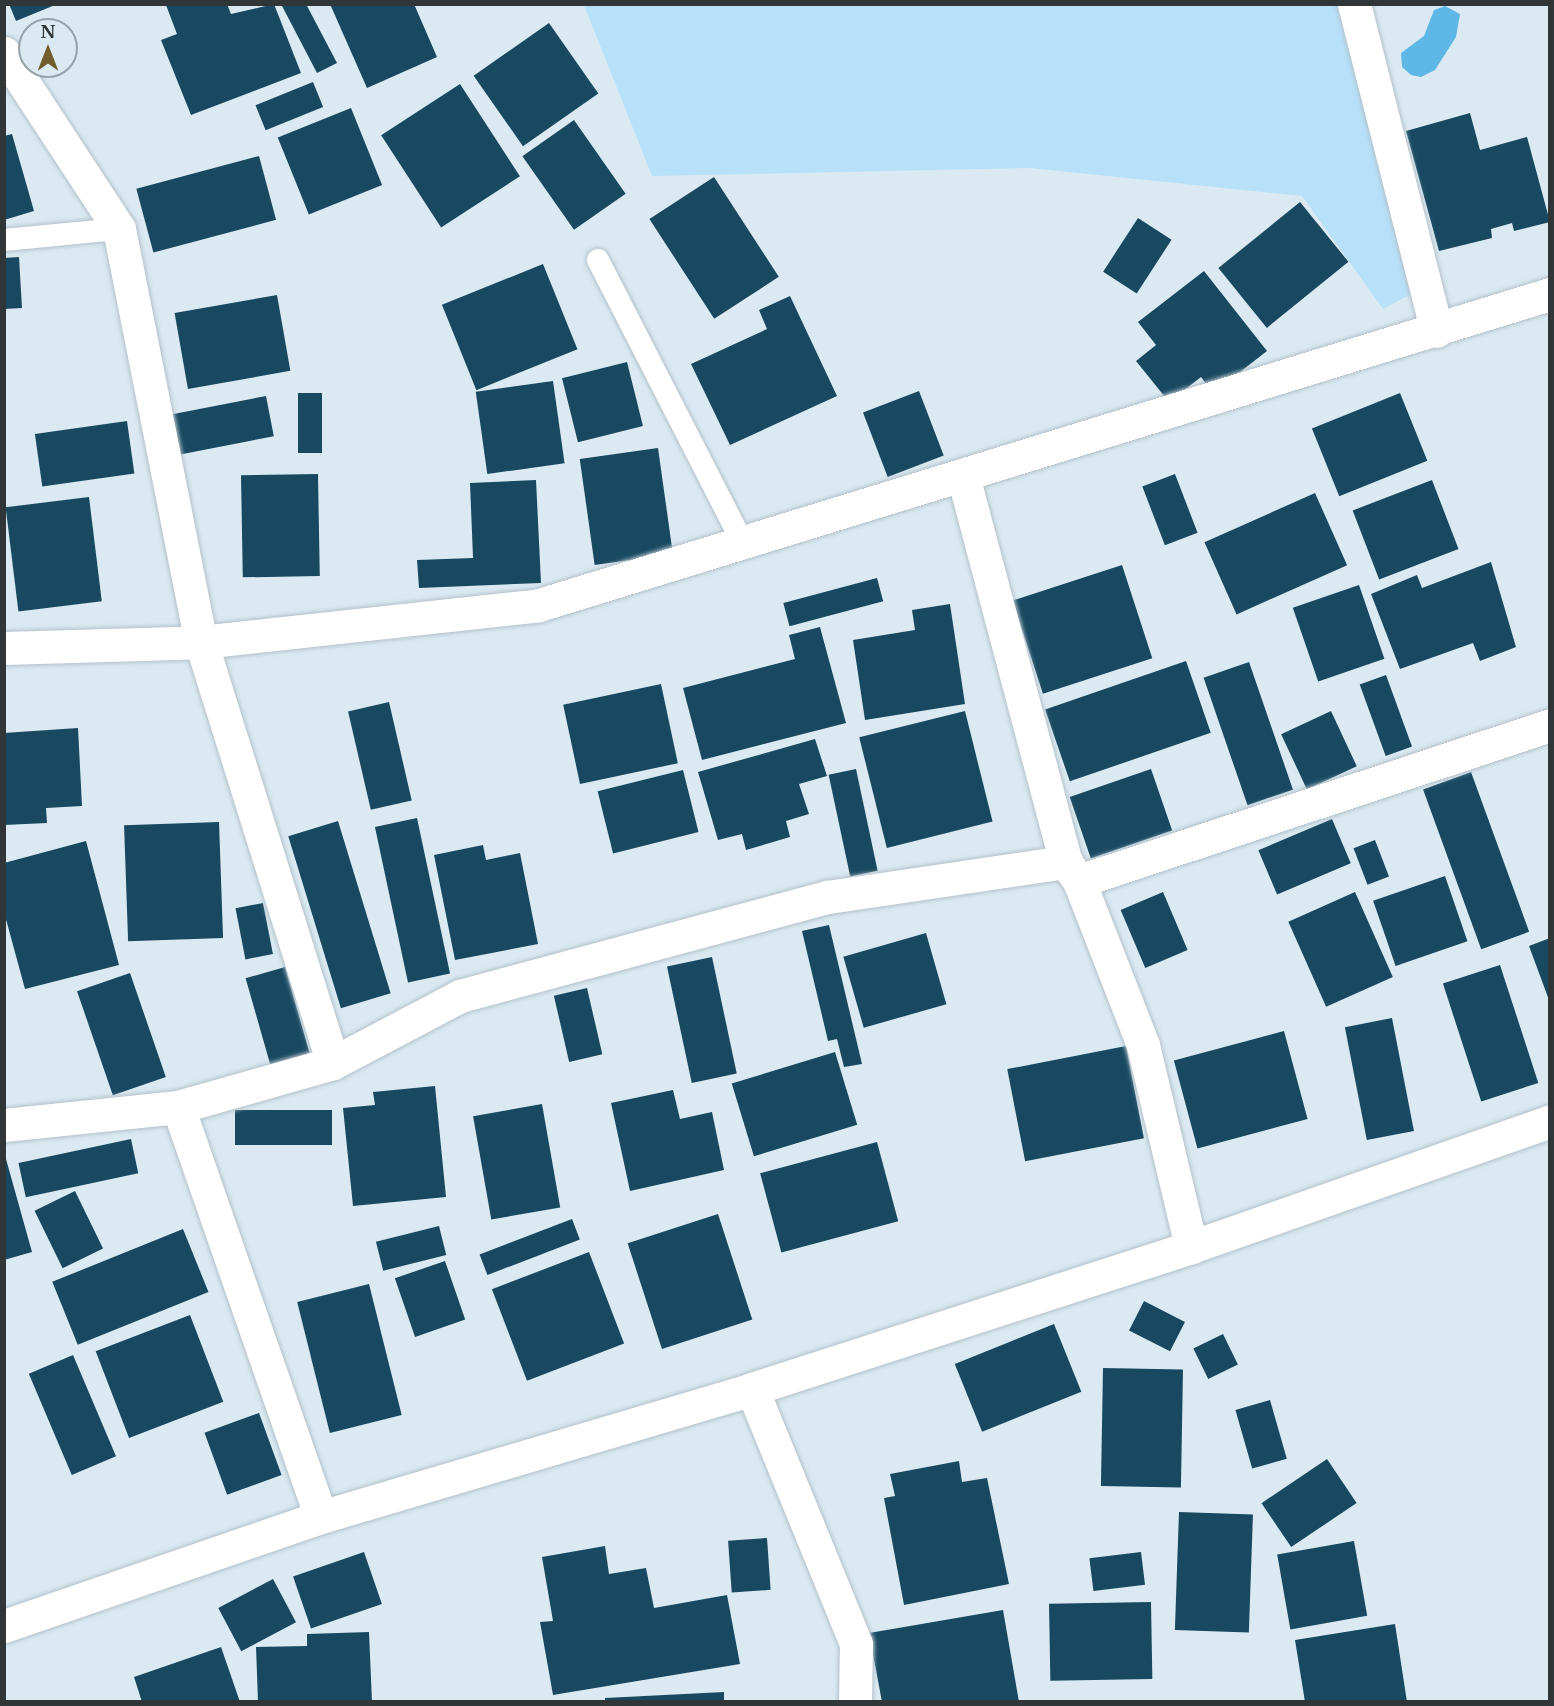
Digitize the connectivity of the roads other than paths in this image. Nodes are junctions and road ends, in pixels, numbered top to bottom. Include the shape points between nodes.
1 (1354, 4) edge
2 (4, 53) edge
3 (119, 229) junction
4 (4, 240) edge
5 (598, 260) dead end
6 (1550, 294) edge
7 (1437, 331) junction
8 (963, 476) junction
9 (743, 543) junction
10 (201, 642) junction
11 (4, 648) edge
12 (1550, 725) edge
13 (1072, 871) junction
14 (333, 1063) junction
15 (178, 1107) junction
16 (7, 1115) edge
17 (1550, 1121) edge
18 (1191, 1247) junction
19 (752, 1389) junction
20 (321, 1517) junction
21 (4, 1626) edge
22 (855, 1701) edge

1 - 7 street
2 - 3 street
3 - 4 lane
3 - 10 street
5 - 9 lane
6 - 7 street
7 - 8 street
8 - 9 street
8 - 13 street
9 - 10 street via 539,605
10 - 11 street
10 - 14 street
12 - 13 street
13 - 14 street via 828,897 460,996
13 - 18 street via 1143,1045
14 - 15 street
15 - 16 street
15 - 20 street
17 - 18 street
18 - 19 street
19 - 20 street
19 - 22 street via 856,1644
20 - 21 street

